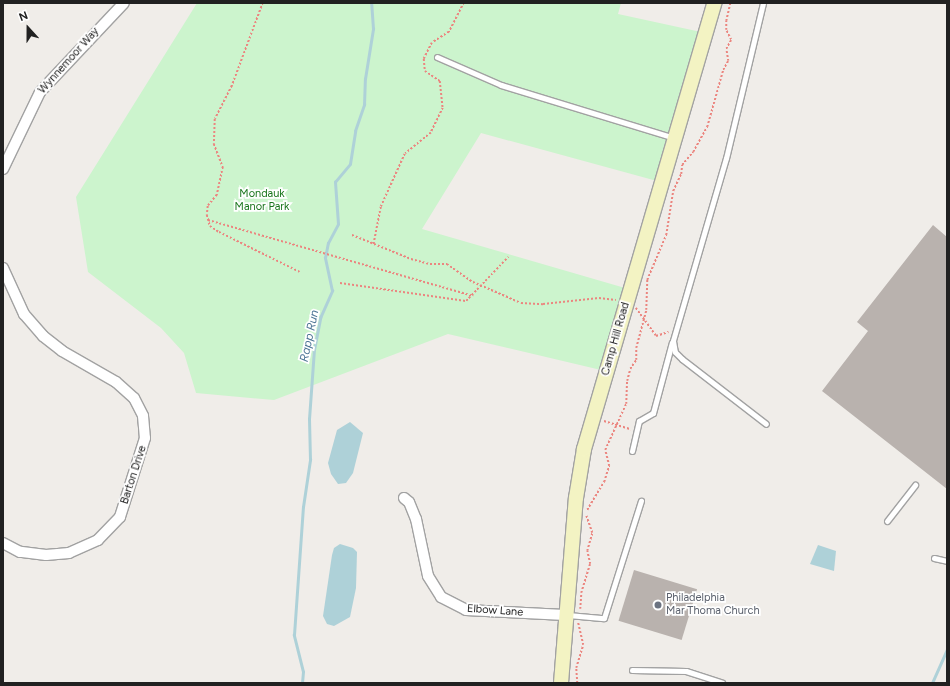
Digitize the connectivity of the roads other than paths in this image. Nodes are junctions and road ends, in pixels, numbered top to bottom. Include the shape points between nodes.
1 (124, 3) edge
2 (714, 3) edge
3 (763, 3) edge
4 (437, 57) dead end
5 (675, 138) junction
6 (6, 152) edge
7 (3, 169) edge
8 (3, 268) edge
9 (7, 290) edge
10 (673, 341) junction
11 (766, 424) dead end
12 (632, 451) dead end
13 (915, 485) dead end
14 (404, 498) dead end
15 (641, 501) dead end
16 (887, 521) dead end
17 (3, 543) edge
18 (934, 558) dead end
19 (947, 561) edge
20 (565, 615) junction
21 (632, 670) dead end
22 (561, 683) edge
23 (722, 683) edge

1 - 6 street, Wynnemoor Way via 40,92
2 - 5 street, Camp Hill Road
3 - 10 lane via 726,158
4 - 5 lane via 501,85
5 - 20 street, Camp Hill Road via 584,449 576,498
6 - 7 street, Wynnemoor Way
8 - 9 street
9 - 17 street, Barton Drive via 43,336 62,351 104,373 126,389 140,408 145,438 120,517 98,540 69,553 46,555 20,552
10 - 11 lane via 675,352 682,359
10 - 12 lane via 653,413 639,421
13 - 16 lane
14 - 20 street, Elbow Lane via 409,502 416,519 428,576 441,597 471,611
15 - 20 lane via 604,618
18 - 19 lane
20 - 22 street, Camp Hill Road
21 - 23 lane via 686,672

